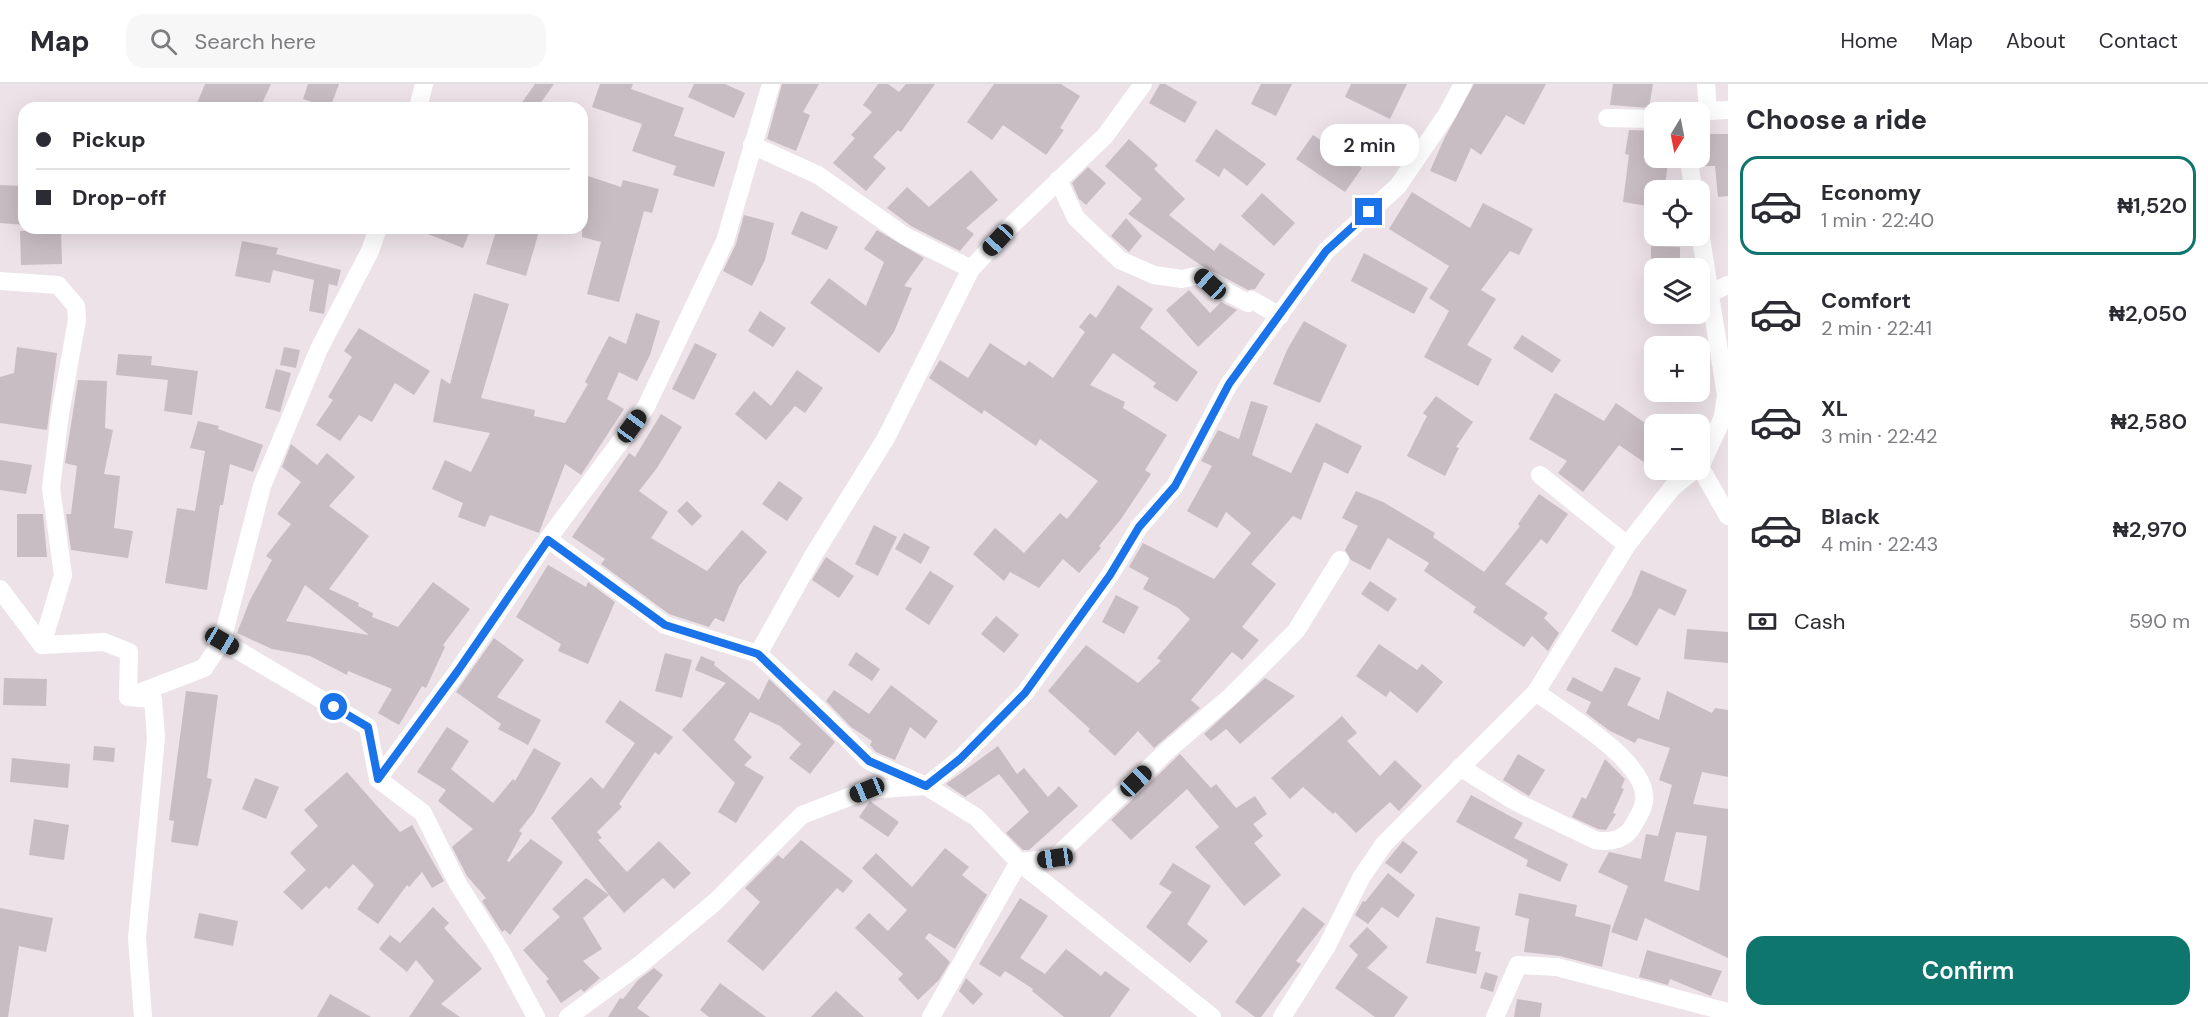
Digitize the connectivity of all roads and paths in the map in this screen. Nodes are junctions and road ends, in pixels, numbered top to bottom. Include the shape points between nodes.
1 (424, 84) edge
2 (771, 84) edge
3 (1143, 84) edge
4 (1463, 84) edge
5 (1706, 84) edge
6 (420, 102) edge
7 (1705, 102) edge
8 (1728, 110) edge
9 (1710, 112) edge
10 (1606, 118) dead end
11 (1644, 118) edge
12 (752, 145) junction
13 (1058, 180) junction
14 (376, 234) edge
15 (971, 269) junction
16 (0, 281) edge
17 (1728, 285) edge
18 (1710, 293) edge
19 (1710, 305) edge
20 (1280, 316) junction
21 (1710, 445) edge
22 (1540, 475) dead end
23 (1682, 480) edge
24 (1707, 480) edge
25 (1728, 516) edge
26 (548, 540) junction
27 (1627, 545) junction
28 (1340, 560) dead end
29 (0, 589) edge
30 (222, 641) junction
31 (42, 645) junction
32 (758, 654) junction
33 (1536, 692) junction
34 (128, 697) junction
35 (1460, 767) junction
36 (378, 779) junction
37 (926, 786) junction
38 (1019, 862) junction
39 (1728, 1012) edge
40 (142, 1017) edge
41 (536, 1017) edge
42 (568, 1017) edge
43 (931, 1017) edge
44 (1212, 1017) edge
45 (1282, 1017) edge
46 (1495, 1017) edge

1 - 6 street
2 - 12 street
3 - 13 street via 1105,136
4 - 20 street via 1398,186 1326,251
5 - 7 street
8 - 9 street
10 - 11 street
12 - 15 street via 818,175 905,236
12 - 26 street via 725,241 663,375 646,407
13 - 15 street
13 - 20 street via 1076,218 1120,260 1154,275 1182,279 1200,275 1210,284
14 - 30 street via 319,348 262,486
15 - 32 street via 886,438
16 - 31 street via 58,285 76,306 51,488 63,575
17 - 18 street
19 - 21 street via 1726,395 1723,417
20 - 37 street via 1229,384 1175,486 1139,527 1110,575 1025,693 960,759
22 - 27 street
23 - 27 street
24 - 25 street
26 - 32 street via 665,625
26 - 36 street
27 - 33 street
28 - 38 street via 1296,631 1230,697 1055,858
29 - 31 street
30 - 34 street via 204,668
30 - 36 street via 368,727
31 - 34 street via 104,642 129,652
32 - 37 street via 869,761
33 - 35 street
33 - 35 street via 1612,747 1637,774 1644,804 1626,835 1608,843 1595,840 1516,802
34 - 40 street via 153,699 156,738 137,938
35 - 45 street via 1384,844
36 - 41 street via 423,813 458,884
37 - 38 street via 976,817
37 - 42 street via 867,790 802,815 715,902 642,963
38 - 43 street
38 - 44 street
39 - 46 street via 1557,967 1518,965

